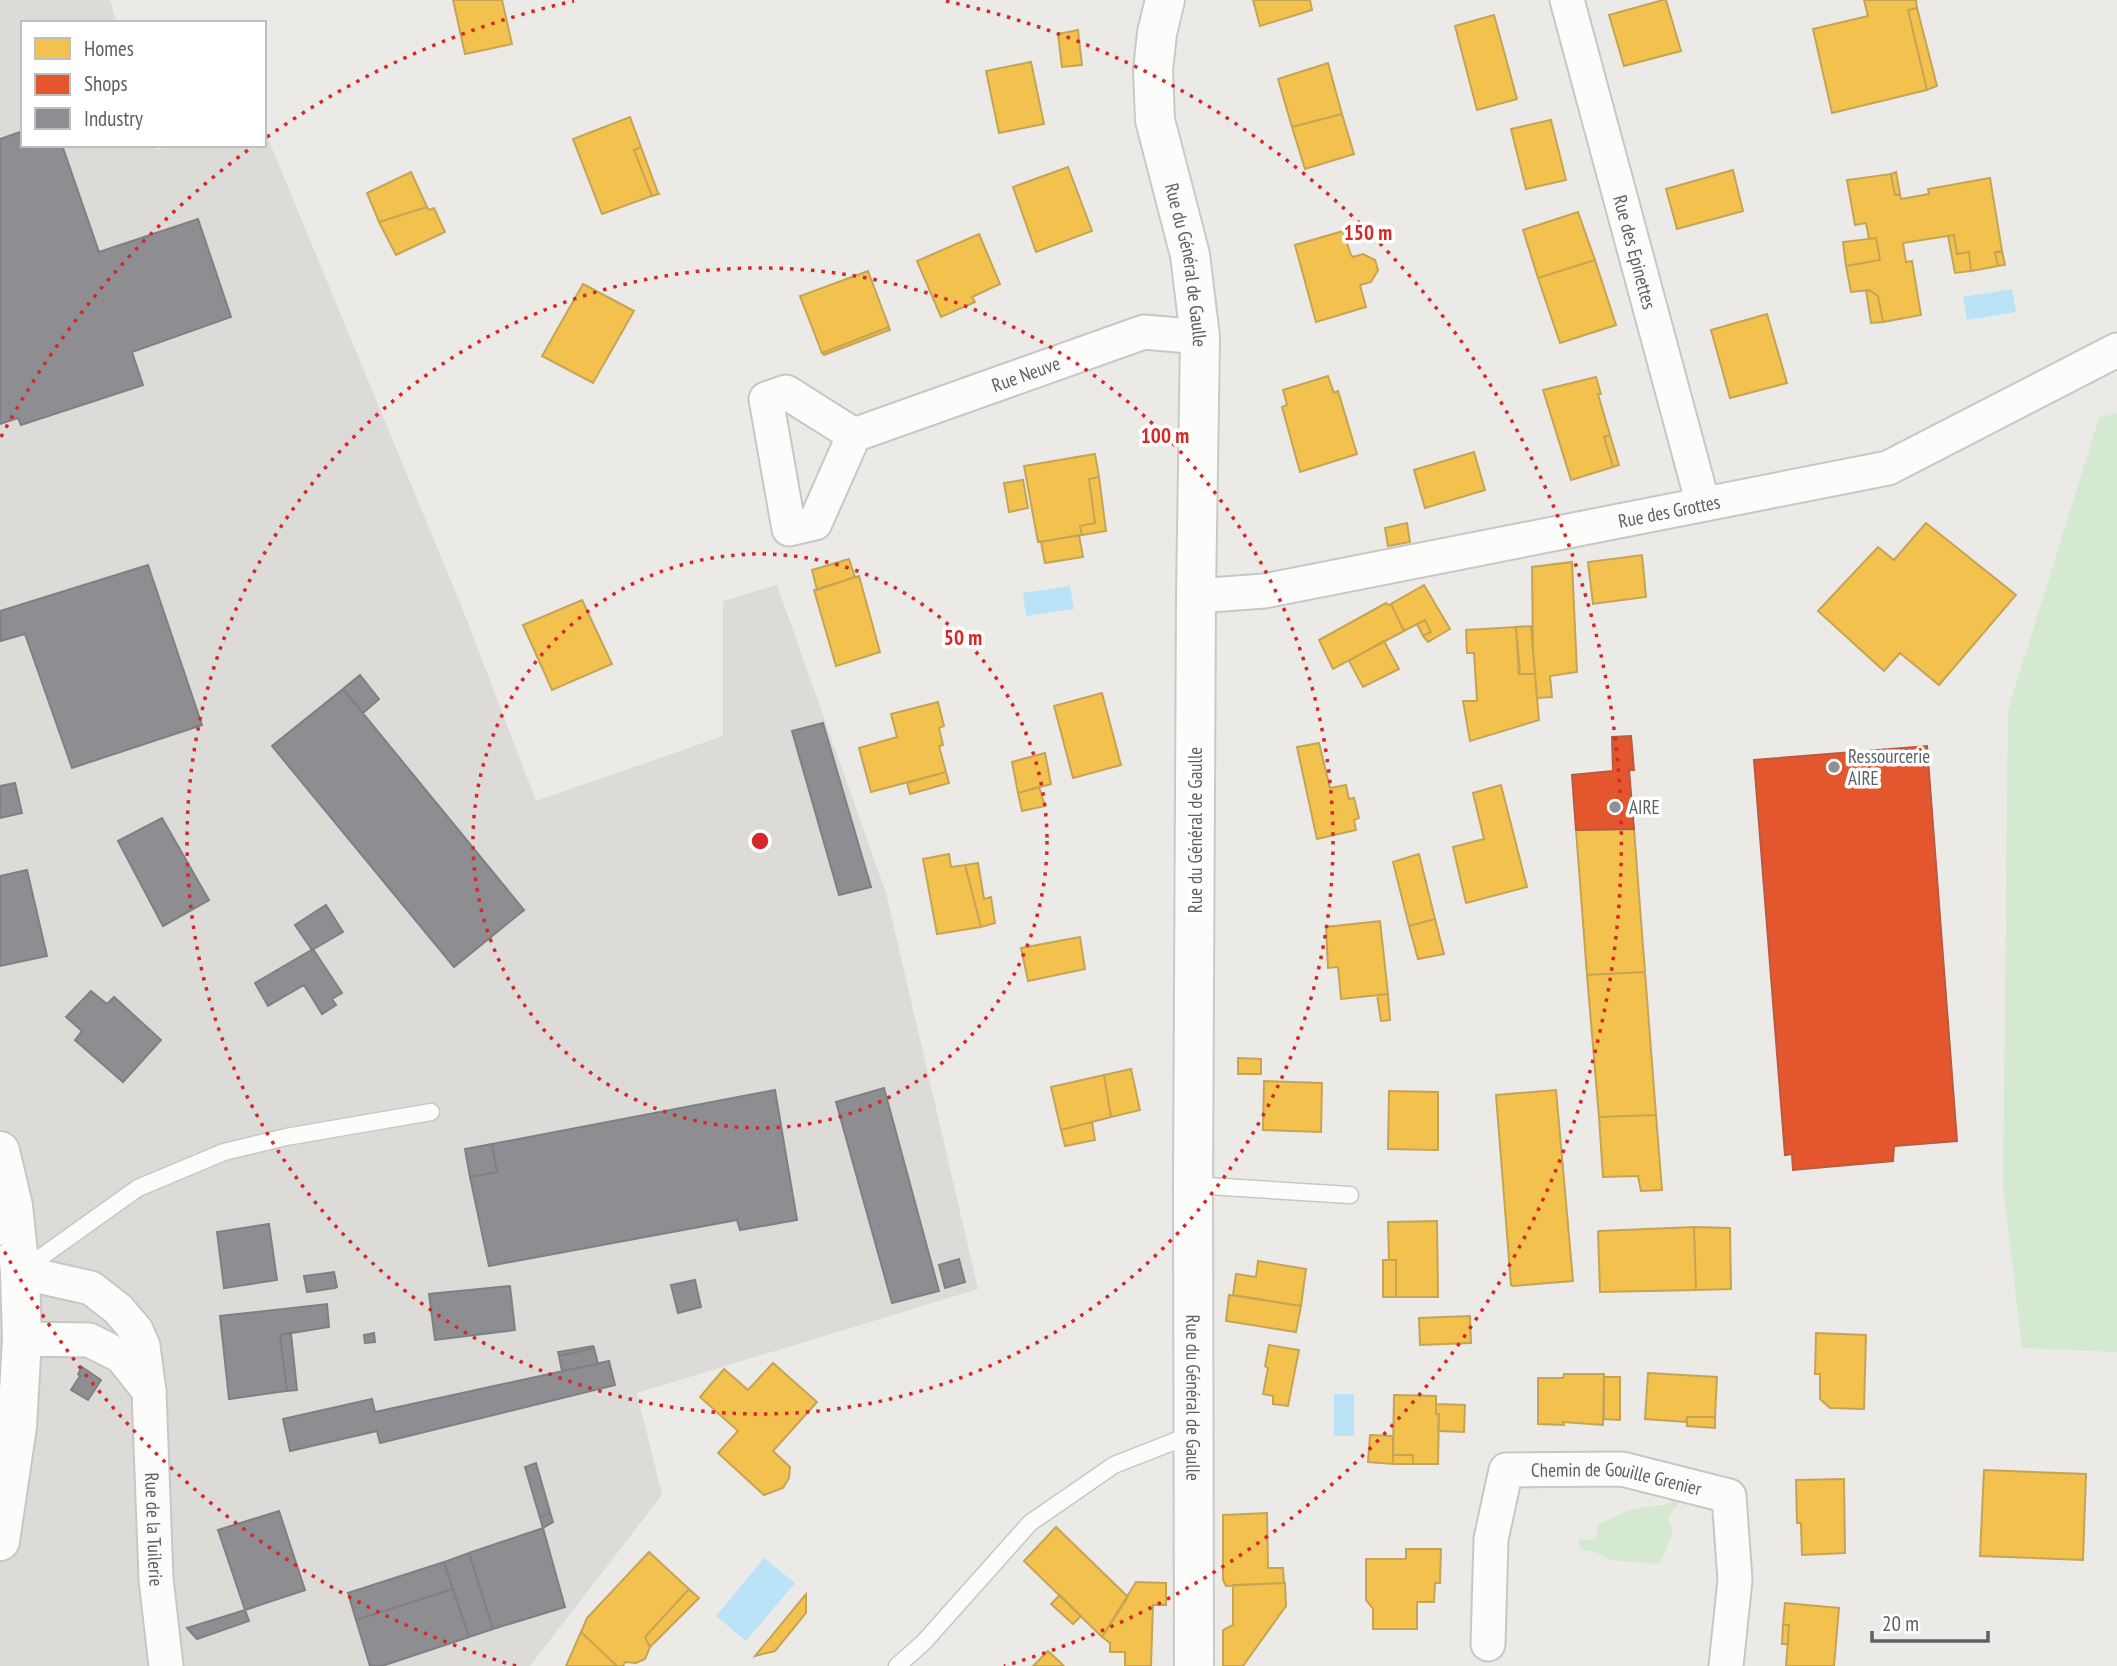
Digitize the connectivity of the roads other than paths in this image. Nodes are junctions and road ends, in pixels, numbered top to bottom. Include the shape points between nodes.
1 (1165, 0) edge
2 (1567, 0) edge
3 (1200, 337) junction
4 (2117, 350) edge
5 (854, 435) dead end
6 (1703, 503) junction
7 (1196, 596) junction
8 (431, 1112) dead end
9 (0, 1151) edge
10 (1194, 1185) junction
11 (1350, 1195) dead end
12 (20, 1272) junction
13 (22, 1339) junction
14 (149, 1391) junction
15 (1194, 1433) junction
16 (0, 1541) edge
17 (1488, 1644) dead end
18 (166, 1666) edge
19 (897, 1666) edge
20 (1194, 1666) edge
21 (1726, 1666) edge

1 - 3 main road, Rue du Général de Gaulle via 1153,70 1155,120 1190,255
2 - 6 street, Rue des Epinettes
3 - 5 street, Rue Neuve via 1144,332
3 - 7 main road, Rue du Général de Gaulle
4 - 6 street, Rue des Grottes via 1888,468
6 - 7 street, Rue des Grottes via 1264,591
7 - 10 main road, Rue du Général de Gaulle
8 - 12 lane via 286,1136 224,1152 138,1188
9 - 12 main road via 13,1206
10 - 11 lane
10 - 15 main road, Rue du Général de Gaulle
12 - 13 main road
12 - 14 street, Rue de la Tuilerie via 91,1288 118,1309 143,1346
13 - 14 street via 89,1340 121,1356
13 - 16 main road via 17,1426
14 - 18 street, Rue de la Tuilerie via 156,1578
15 - 19 lane via 1114,1465 1030,1523
15 - 20 main road, Rue du Général de Gaulle
17 - 21 street, Chemin de Gouille Grenier via 1491,1539 1506,1470 1622,1469 1729,1496 1735,1580

